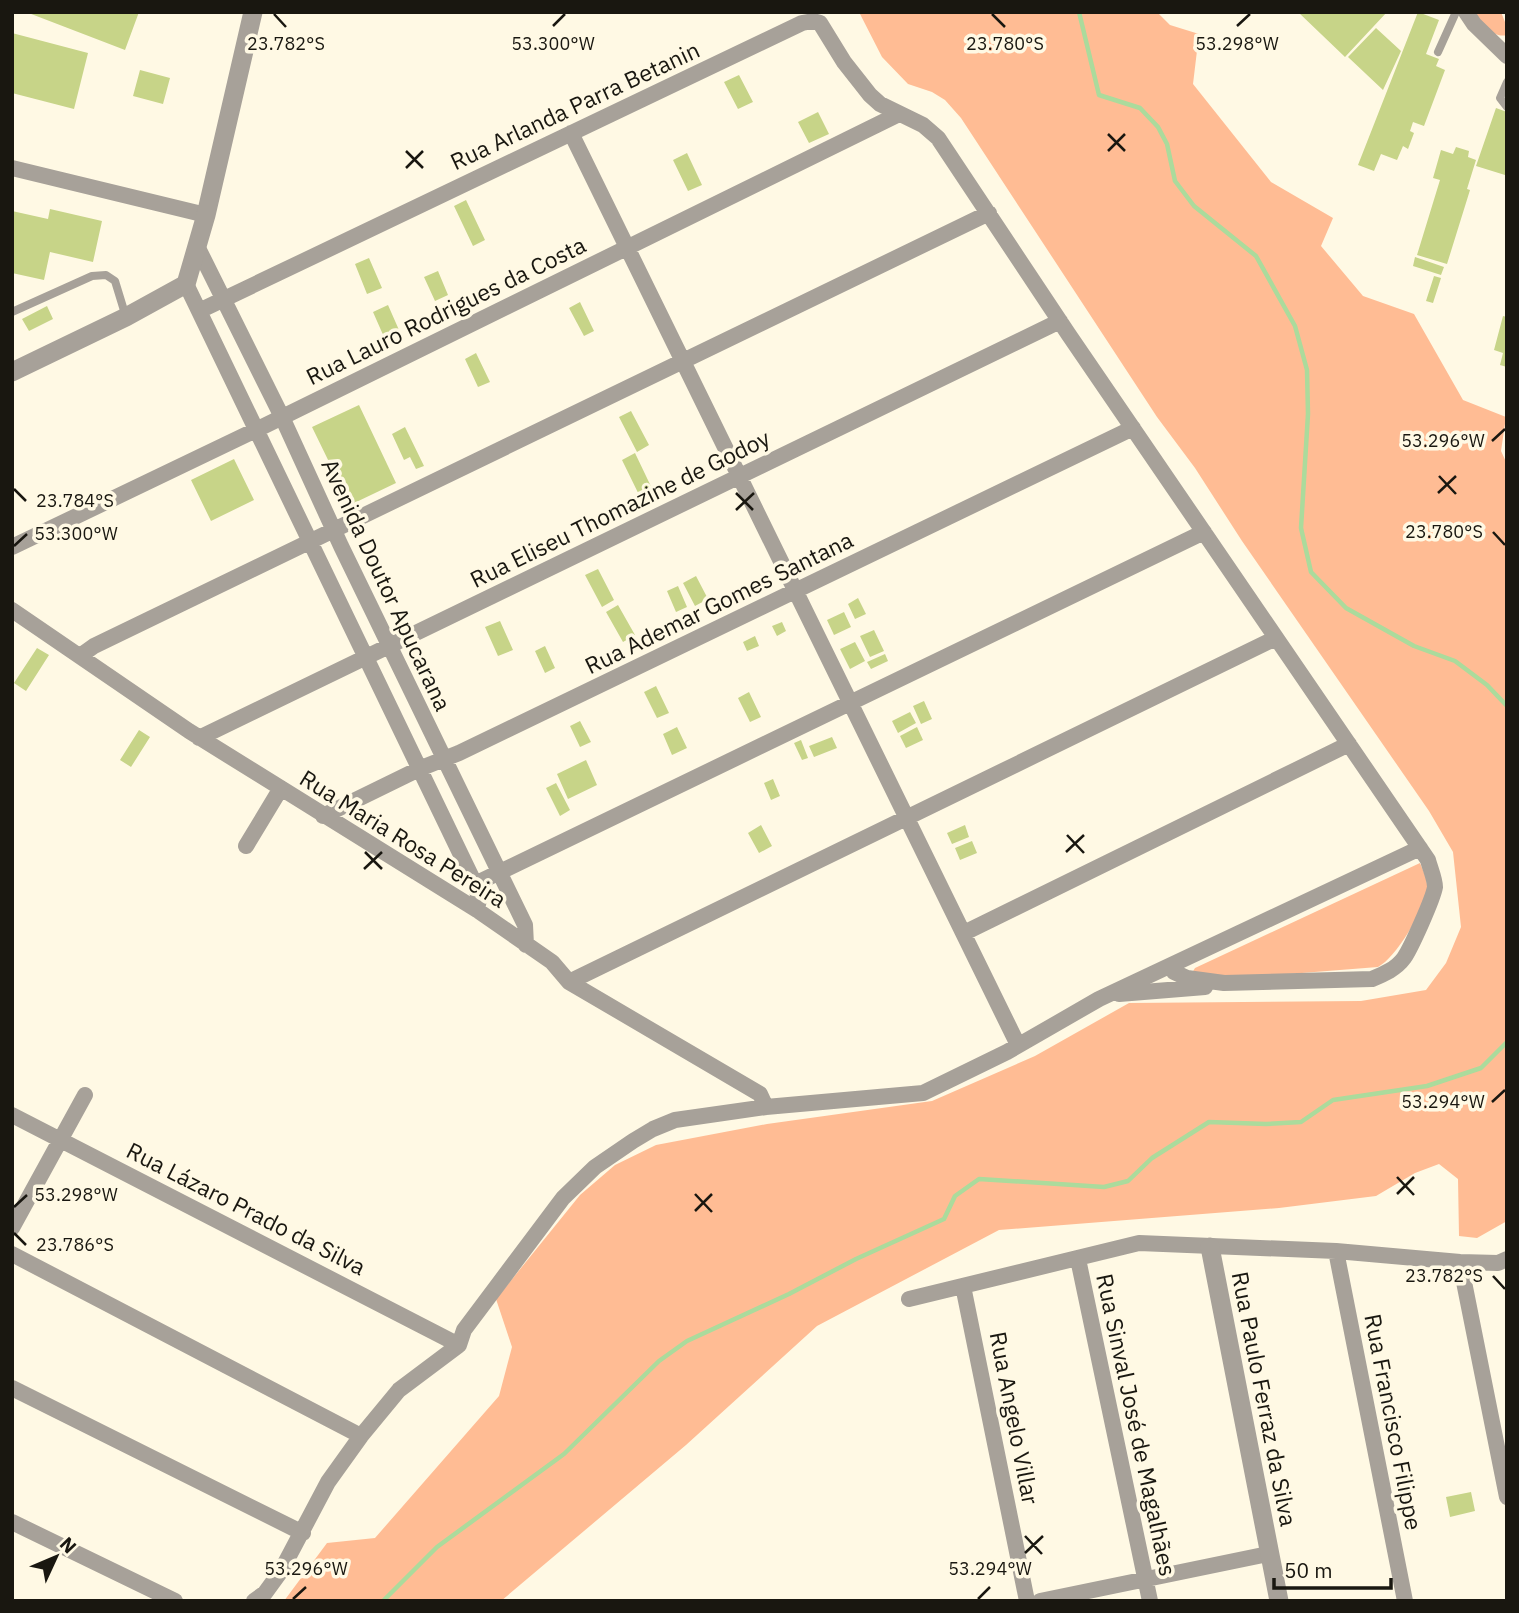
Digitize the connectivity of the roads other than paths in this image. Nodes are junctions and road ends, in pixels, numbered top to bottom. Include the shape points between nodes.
1 (253, 12) edge
2 (1456, 12) edge
3 (1466, 12) edge
4 (1437, 52) dead end
5 (1507, 56) edge
6 (1507, 82) edge
7 (1507, 107) edge
8 (899, 114) junction
9 (571, 133) junction
10 (12, 168) edge
11 (989, 213) junction
12 (206, 215) junction
13 (197, 246) junction
14 (628, 248) junction
15 (186, 284) junction
16 (223, 300) junction
17 (199, 311) junction
18 (12, 312) edge
19 (126, 317) junction
20 (1060, 321) junction
21 (684, 361) junction
22 (12, 372) edge
23 (282, 417) junction
24 (1133, 428) junction
25 (256, 430) junction
26 (740, 476) junction
27 (334, 531) junction
28 (1204, 532) junction
29 (310, 543) junction
30 (12, 547) edge
31 (797, 590) junction
32 (12, 610) edge
33 (1276, 639) junction
34 (389, 646) junction
35 (80, 656) junction
36 (365, 658) junction
37 (852, 702) junction
38 (199, 738) junction
39 (1349, 744) junction
40 (444, 760) junction
41 (419, 769) junction
42 (281, 788) junction
43 (323, 816) junction
44 (908, 816) junction
45 (246, 846) dead end
46 (1420, 848) junction
47 (499, 873) junction
48 (475, 884) junction
49 (477, 911) junction
50 (964, 933) junction
51 (526, 945) junction
52 (1178, 962) junction
53 (569, 982) junction
54 (1224, 983) junction
55 (1110, 994) junction
56 (1018, 1045) junction
57 (85, 1095) dead end
58 (766, 1107) junction
59 (12, 1115) edge
60 (60, 1139) junction
61 (12, 1228) edge
62 (1210, 1247) junction
63 (1336, 1251) junction
64 (12, 1254) edge
65 (1078, 1259) junction
66 (1507, 1259) edge
67 (1460, 1262) junction
68 (963, 1286) junction
69 (909, 1299) dead end
70 (458, 1345) junction
71 (12, 1388) edge
72 (361, 1436) junction
73 (1507, 1497) edge
74 (12, 1522) edge
75 (303, 1533) junction
76 (1268, 1553) junction
77 (1146, 1579) junction
78 (175, 1601) edge
79 (254, 1601) edge
80 (1027, 1601) edge
81 (1040, 1601) edge
82 (1150, 1601) edge
83 (1279, 1601) edge
84 (1405, 1601) edge

1 - 12 street
2 - 4 lane
3 - 5 street
6 - 7 lane via 1500,98
8 - 9 street, Rua Arlanda Parra Betanin via 870,95 820,23 813,21
8 - 11 street via 939,138
8 - 14 street, Rua Lauro Rodrigues da Costa
9 - 14 street
9 - 16 street, Rua Arlanda Parra Betanin
10 - 12 street
11 - 20 street
11 - 21 street
12 - 13 street
13 - 15 street
13 - 16 street, Avenida Doutor Apucarana
14 - 21 street
14 - 23 street, Rua Lauro Rodrigues da Costa
15 - 17 street
15 - 19 street
16 - 17 street, Rua Arlanda Parra Betanin
16 - 23 street, Avenida Doutor Apucarana
17 - 25 street
18 - 19 lane via 92,276 106,275 115,281
19 - 22 street
20 - 24 street
20 - 26 street, Rua Eliseu Thomazine de Godoy
21 - 26 street
21 - 27 street
23 - 25 street, Rua Lauro Rodrigues da Costa
23 - 27 street, Avenida Doutor Apucarana
24 - 28 street
24 - 31 street, Rua Ademar Gomes Santana
25 - 29 street
25 - 30 street, Rua Lauro Rodrigues da Costa
26 - 31 street
26 - 34 street, Rua Eliseu Thomazine de Godoy
27 - 29 street
27 - 34 street, Avenida Doutor Apucarana
28 - 33 street
28 - 37 street
29 - 35 street
29 - 36 street
31 - 37 street
31 - 40 street, Rua Ademar Gomes Santana
32 - 35 street, Rua Maria Rosa Pereira
33 - 39 street
33 - 44 street
34 - 36 street, Rua Eliseu Thomazine de Godoy
34 - 40 street, Avenida Doutor Apucarana
35 - 38 street, Rua Maria Rosa Pereira
36 - 38 street, Rua Eliseu Thomazine de Godoy
36 - 41 street
37 - 44 street
37 - 47 street
38 - 42 street, Rua Maria Rosa Pereira
39 - 46 street
39 - 50 street
40 - 41 street, Rua Ademar Gomes Santana
40 - 47 street, Avenida Doutor Apucarana
41 - 43 street, Rua Ademar Gomes Santana
41 - 48 street
42 - 43 street, Rua Maria Rosa Pereira
42 - 45 street
43 - 49 street, Rua Maria Rosa Pereira
44 - 50 street
44 - 53 street
46 - 52 street
46 - 54 street via 1435,885 1405,957 1389,971 1372,979
47 - 48 street
47 - 51 street, Avenida Doutor Apucarana via 525,925
48 - 49 street
49 - 51 street, Rua Maria Rosa Pereira
50 - 56 street
51 - 53 street, Rua Maria Rosa Pereira via 552,962
52 - 54 street via 1174,972 1182,976
52 - 55 street
53 - 58 street, Rua Maria Rosa Pereira via 760,1094
54 - 55 street
55 - 56 street
56 - 58 street via 923,1093
57 - 60 street
58 - 70 street via 675,1120 632,1141 595,1167 563,1198 464,1330
59 - 60 street, Rua Lázaro Prado da Silva
60 - 61 street
60 - 70 street, Rua Lázaro Prado da Silva
62 - 63 street
62 - 65 street via 1139,1243
62 - 76 street, Rua Paulo Ferraz da Silva
63 - 67 street
63 - 84 street, Rua Francisco Filippe
64 - 72 street
65 - 68 street
65 - 77 street, Rua Sinval José de Magalhães
66 - 67 street
67 - 73 street
68 - 69 street
68 - 80 street, Rua Angelo Villar
70 - 72 street via 399,1390
71 - 75 street
72 - 75 street via 328,1482
74 - 78 street
75 - 79 street via 281,1571
76 - 77 street
76 - 83 street, Rua Paulo Ferraz da Silva
77 - 81 street
77 - 82 street, Rua Sinval José de Magalhães

